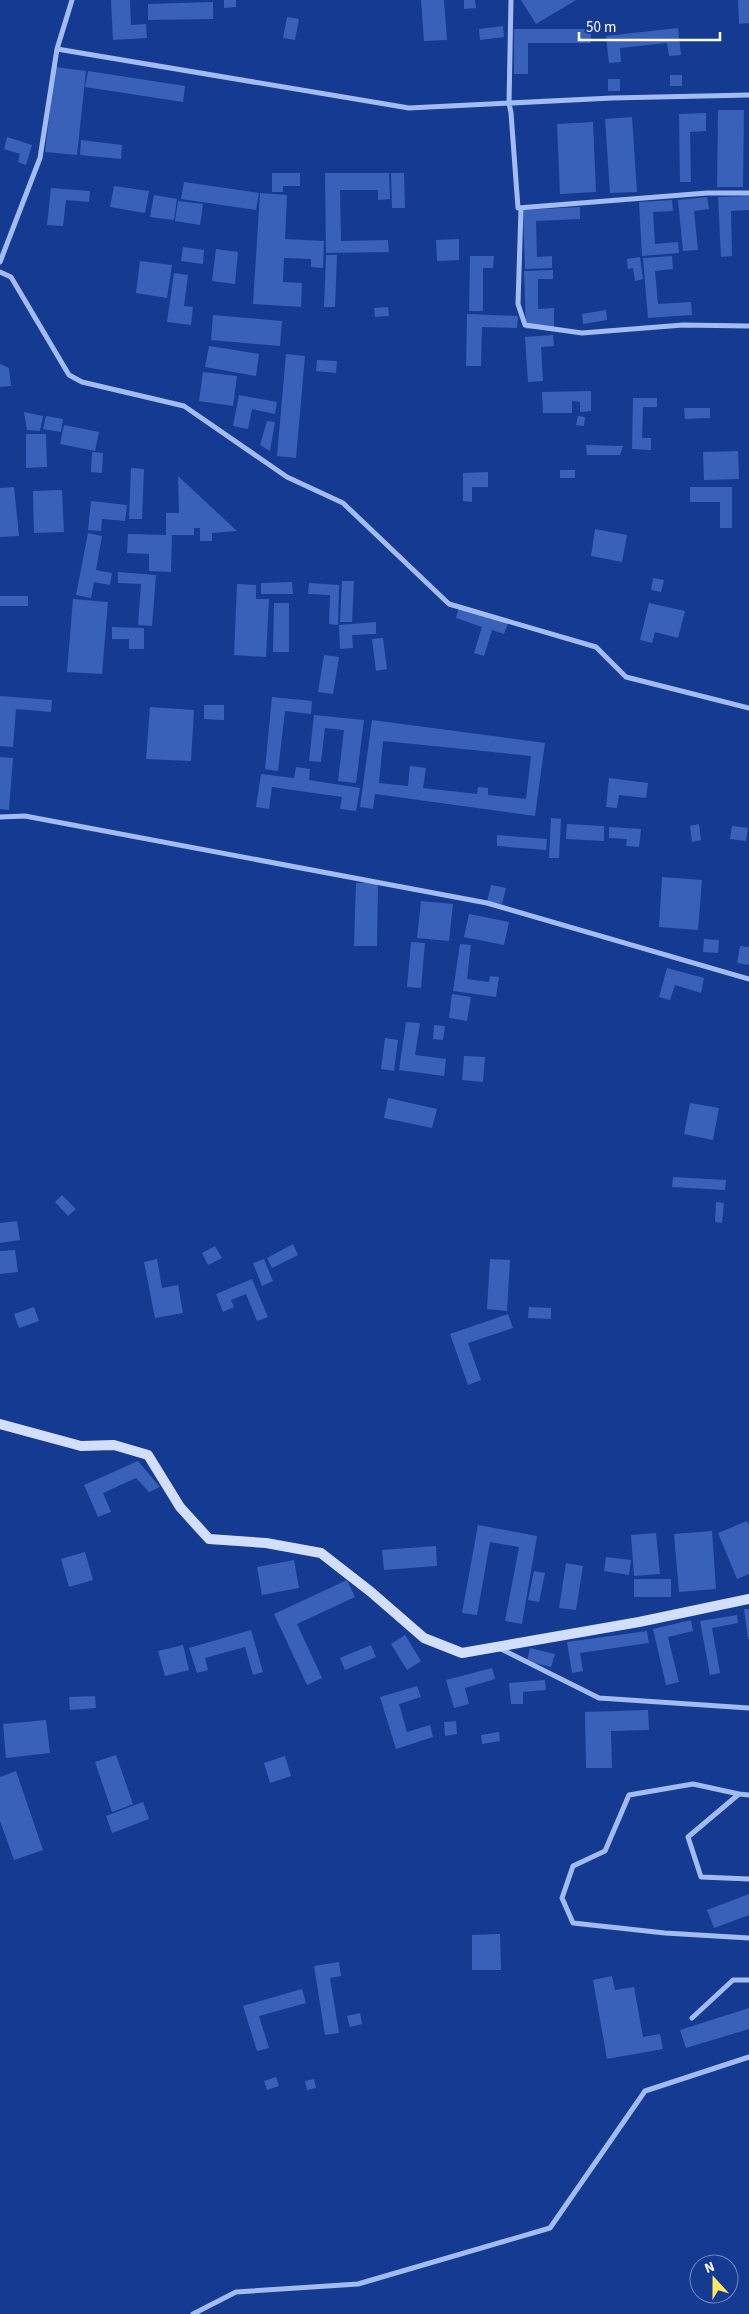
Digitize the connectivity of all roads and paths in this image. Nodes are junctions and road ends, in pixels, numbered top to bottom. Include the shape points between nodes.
1 (72, 0) edge
2 (511, 0) edge
3 (57, 48) junction
4 (749, 95) edge
5 (509, 103) junction
6 (749, 193) edge
7 (521, 208) junction
8 (0, 262) edge
9 (0, 272) edge
10 (749, 326) edge
11 (749, 708) edge
12 (0, 817) edge
13 (749, 979) edge
14 (0, 1424) edge
15 (749, 1599) edge
16 (496, 1647) junction
17 (749, 1708) edge
18 (739, 1794) junction
19 (749, 1795) edge
20 (749, 1879) edge
21 (749, 1938) edge
22 (749, 1980) edge
23 (692, 2018) dead end
24 (749, 2057) edge
25 (193, 2314) edge

1 - 3 street
2 - 5 street
3 - 5 street via 409,108
3 - 8 street via 40,158
4 - 5 street
5 - 7 street via 518,208
6 - 7 street via 707,193
7 - 10 street via 518,304 526,325 582,333 683,325
9 - 11 street via 11,276 69,375 82,382 184,406 287,477 343,503 449,604 596,647 626,676
12 - 13 street via 25,816 487,903
14 - 16 street via 81,1446 114,1445 148,1455 180,1507 209,1539 321,1553 424,1638 462,1653
15 - 16 street
16 - 17 street via 599,1698
18 - 19 street
18 - 20 street via 688,1837 702,1877
18 - 21 street via 693,1784 630,1795 605,1851 573,1866 562,1898 573,1923
22 - 23 street via 733,1980
24 - 25 street via 645,2091 550,2228 358,2284 236,2292

